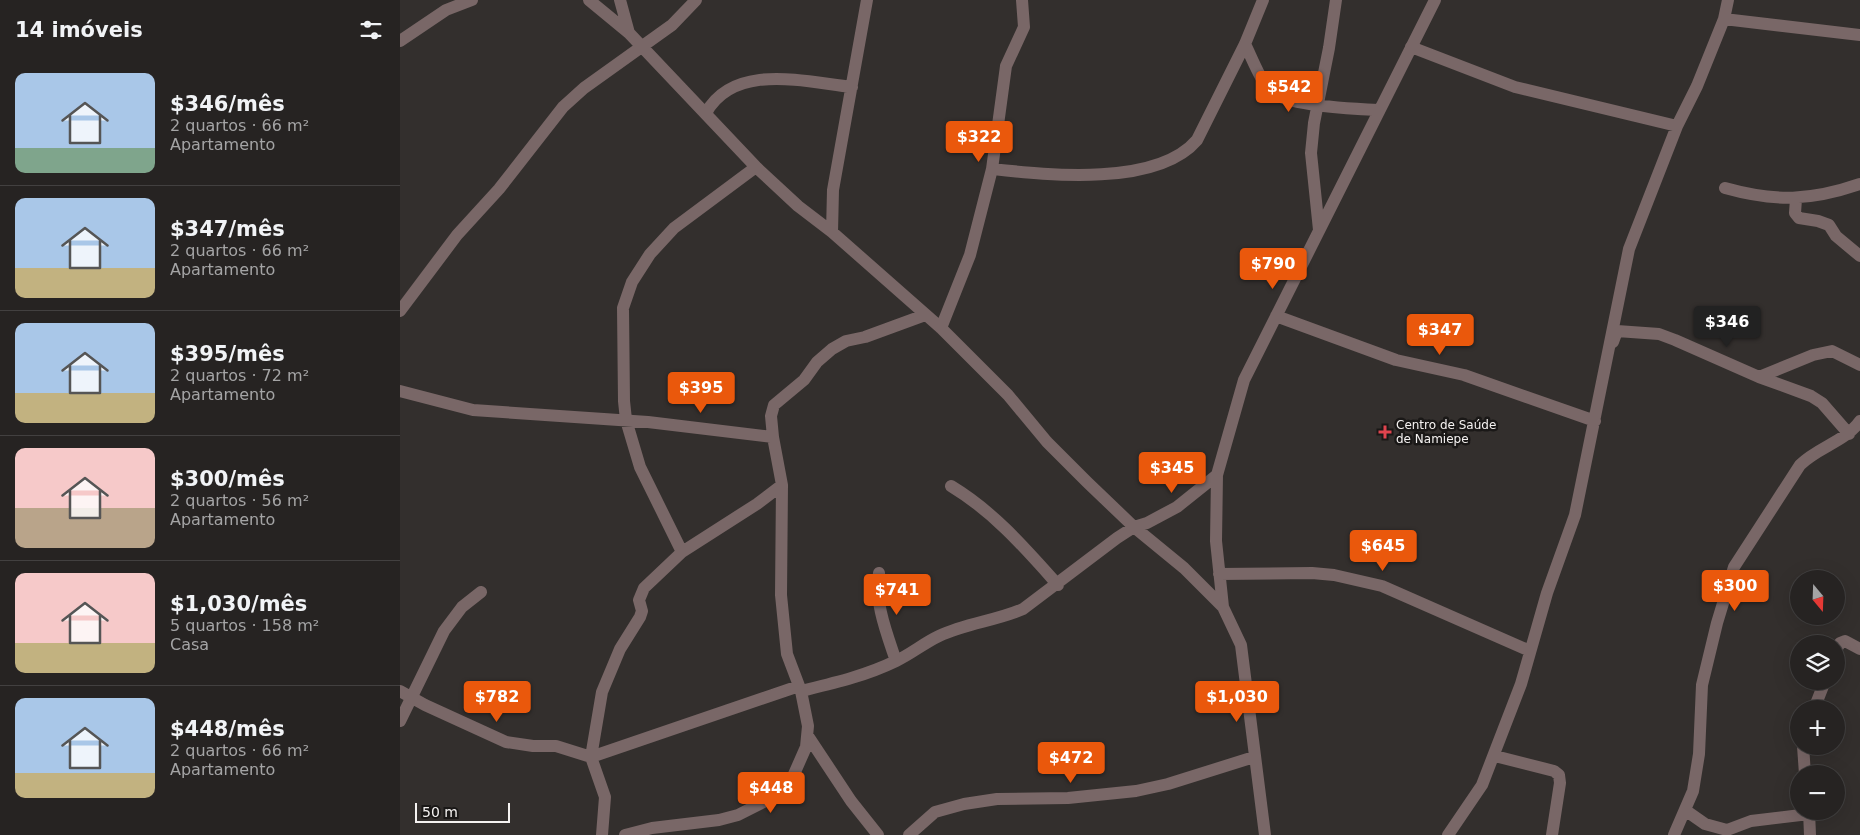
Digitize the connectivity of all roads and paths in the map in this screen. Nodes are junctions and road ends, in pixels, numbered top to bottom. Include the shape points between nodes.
1 (472, 0) edge
2 (589, 0) edge
3 (620, 0) edge
4 (696, 0) edge
5 (867, 0) edge
6 (1022, 0) edge
7 (1263, 0) edge
8 (1436, 0) edge
9 (1728, 0) edge
10 (1333, 2) edge
11 (1724, 19) junction
12 (628, 33) junction
13 (1860, 35) edge
14 (400, 41) edge
15 (1245, 44) junction
16 (643, 46) junction
17 (1411, 47) junction
18 (852, 87) junction
19 (1318, 106) junction
20 (1379, 110) junction
21 (706, 113) junction
22 (1677, 126) junction
23 (756, 167) junction
24 (992, 169) junction
25 (1860, 184) edge
26 (1725, 188) dead end
27 (1796, 199) junction
28 (1319, 230) junction
29 (832, 232) junction
30 (1860, 256) edge
31 (400, 311) edge
32 (925, 315) junction
33 (1276, 316) junction
34 (941, 328) junction
35 (1608, 354) junction
36 (1860, 365) edge
37 (1759, 377) junction
38 (400, 392) edge
39 (626, 420) junction
40 (1595, 421) junction
41 (1860, 421) edge
42 (1849, 434) junction
43 (773, 437) junction
44 (1217, 475) junction
45 (782, 485) junction
46 (951, 486) dead end
47 (1134, 527) junction
48 (682, 552) junction
49 (879, 573) dead end
50 (1219, 574) junction
51 (1058, 585) junction
52 (481, 592) dead end
53 (1223, 607) junction
54 (1845, 641) edge
55 (1860, 649) edge
56 (1530, 651) junction
57 (896, 661) junction
58 (800, 688) junction
59 (400, 691) edge
60 (412, 698) junction
61 (400, 722) edge
62 (808, 736) junction
63 (1495, 756) junction
64 (591, 757) junction
65 (1254, 757) junction
66 (1685, 810) junction
67 (1790, 816) edge
68 (1809, 820) edge
69 (602, 835) edge
70 (625, 835) edge
71 (878, 835) edge
72 (908, 835) edge
73 (1264, 835) edge
74 (1448, 835) edge
75 (1552, 835) edge
76 (1674, 835) edge
77 (1810, 835) edge

1 - 14 street via 446,10
2 - 12 street
3 - 12 street
4 - 16 street via 672,25
5 - 18 street
6 - 24 street via 1024,28 1004,76
7 - 15 street
8 - 17 street
9 - 11 street
10 - 19 street via 1330,48
11 - 13 street
11 - 22 street
12 - 16 street
15 - 19 street via 1270,92
15 - 24 street via 1197,140 1187,151 1172,159 1120,172 1092,175 1061,176
16 - 21 street
16 - 31 street via 563,107 499,189 457,235
17 - 20 street
17 - 22 street via 1515,87
18 - 21 street via 755,80 725,92 713,101
18 - 29 street via 833,190
19 - 20 street
19 - 28 street via 1311,153
20 - 28 street
21 - 23 street
22 - 35 street via 1629,249
23 - 29 street
23 - 39 street via 674,228 650,254 632,282 623,308
24 - 34 street via 970,255
25 - 27 street
26 - 27 street via 1763,197
27 - 30 street via 1795,213 1799,218 1829,225 1836,236
28 - 33 street
29 - 32 street
32 - 34 street
32 - 43 street via 846,341 824,355 804,380 774,405 771,416
33 - 40 street via 1396,360 1464,375
33 - 44 street via 1244,380
34 - 47 street via 1008,395 1047,442
35 - 37 street via 1617,331 1659,334
35 - 40 street
36 - 37 street via 1832,351 1813,355
37 - 42 street via 1817,399
38 - 39 street via 474,410
39 - 43 street
39 - 48 street via 640,467
40 - 56 street via 1575,515 1546,593
41 - 42 street
42 - 66 street via 1800,465 1734,567 1716,623 1702,685 1698,769
43 - 45 street
44 - 47 street via 1177,507
44 - 50 street via 1215,503
45 - 48 street
45 - 58 street via 781,595 787,654
46 - 51 street via 1004,524
47 - 51 street
47 - 53 street via 1184,568
48 - 64 street via 640,595 640,617 620,649 602,692
49 - 57 street via 878,600
50 - 53 street
50 - 56 street via 1334,575 1382,586
51 - 57 street via 1006,617 937,636
52 - 60 street via 462,607 444,630
53 - 65 street via 1241,645
54 - 55 street
56 - 63 street
57 - 58 street via 850,680
58 - 62 street
58 - 64 street
59 - 60 street
60 - 61 street
60 - 64 street via 506,742 556,746
62 - 70 street via 785,791 738,815
62 - 71 street
63 - 74 street via 1482,785
63 - 75 street via 1559,775
64 - 69 street via 604,797
65 - 72 street via 1136,791 1068,798 997,799 945,808 925,819
65 - 73 street
66 - 67 street via 1705,824 1728,830 1751,822
66 - 76 street
68 - 77 street

